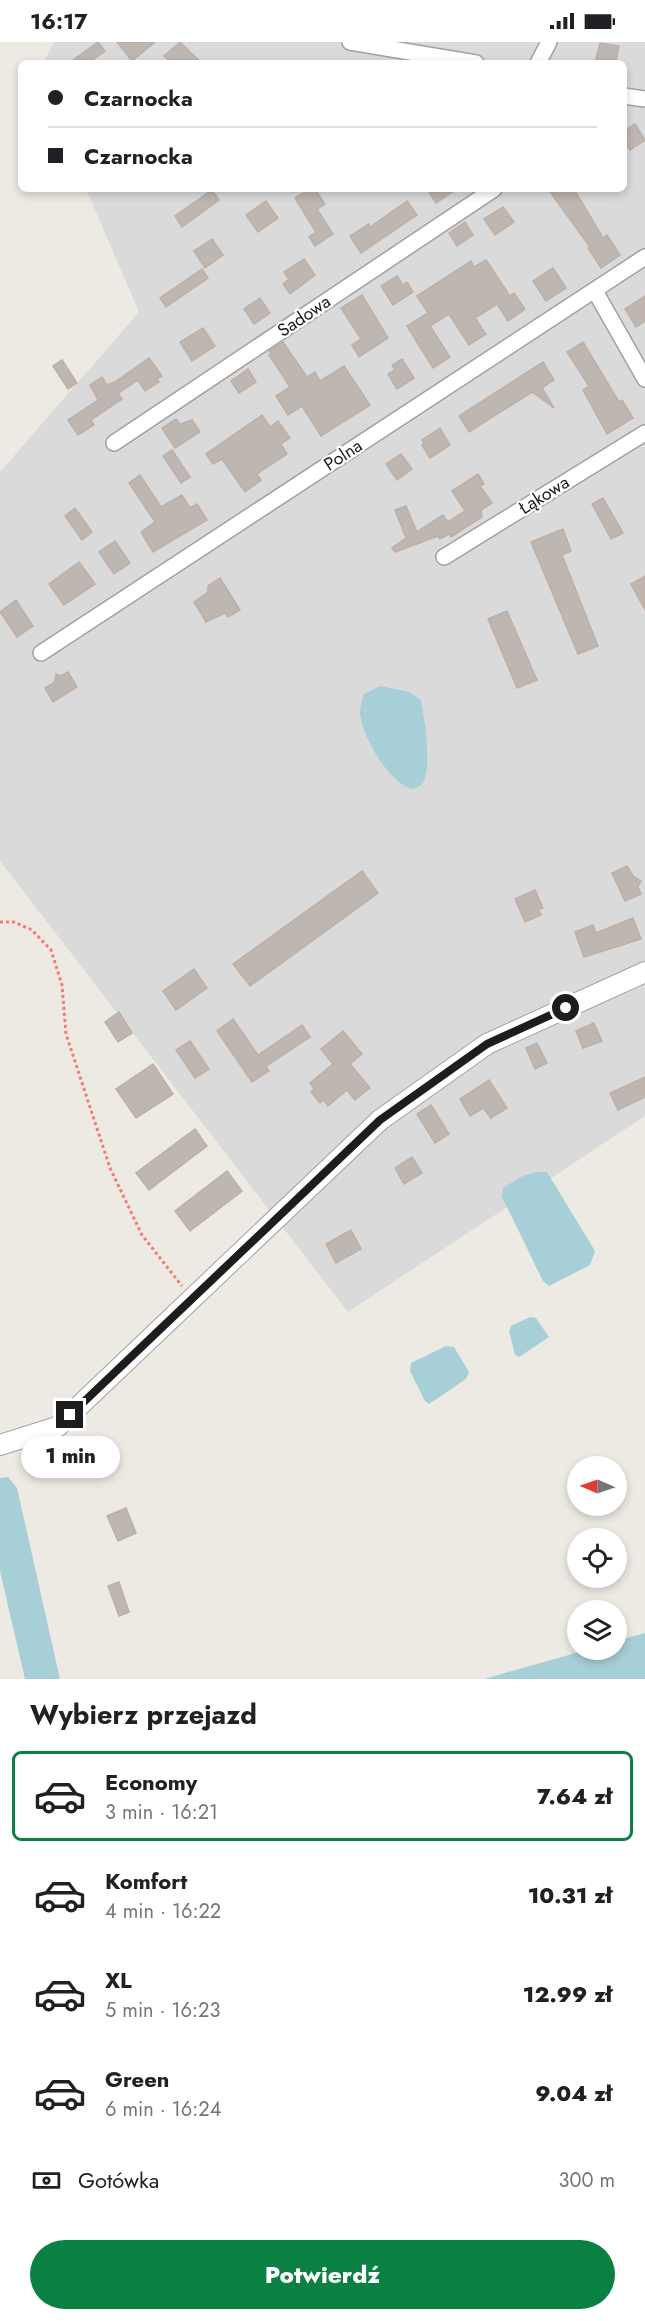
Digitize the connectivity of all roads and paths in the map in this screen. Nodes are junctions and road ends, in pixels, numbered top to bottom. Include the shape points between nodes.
1 (350, 42) edge
2 (549, 42) edge
3 (458, 60) edge
4 (540, 60) edge
5 (627, 96) edge
6 (645, 99) edge
7 (490, 192) edge
8 (645, 257) edge
9 (594, 291) junction
10 (645, 379) edge
11 (645, 433) edge
12 (114, 443) dead end
13 (444, 557) dead end
14 (41, 653) dead end
15 (0, 922) edge
16 (645, 972) edge
17 (192, 1299) junction
18 (0, 1445) edge

1 - 3 street
2 - 4 street
5 - 6 street
7 - 12 street, Sadowa
8 - 9 street, Polna
9 - 10 street
9 - 14 street, Polna
11 - 13 street, Łąkowa
15 - 17 path via 14,922 32,930 51,950 62,985 66,1034 110,1168 142,1235
16 - 17 street via 487,1044 380,1120
17 - 18 street via 57,1427

